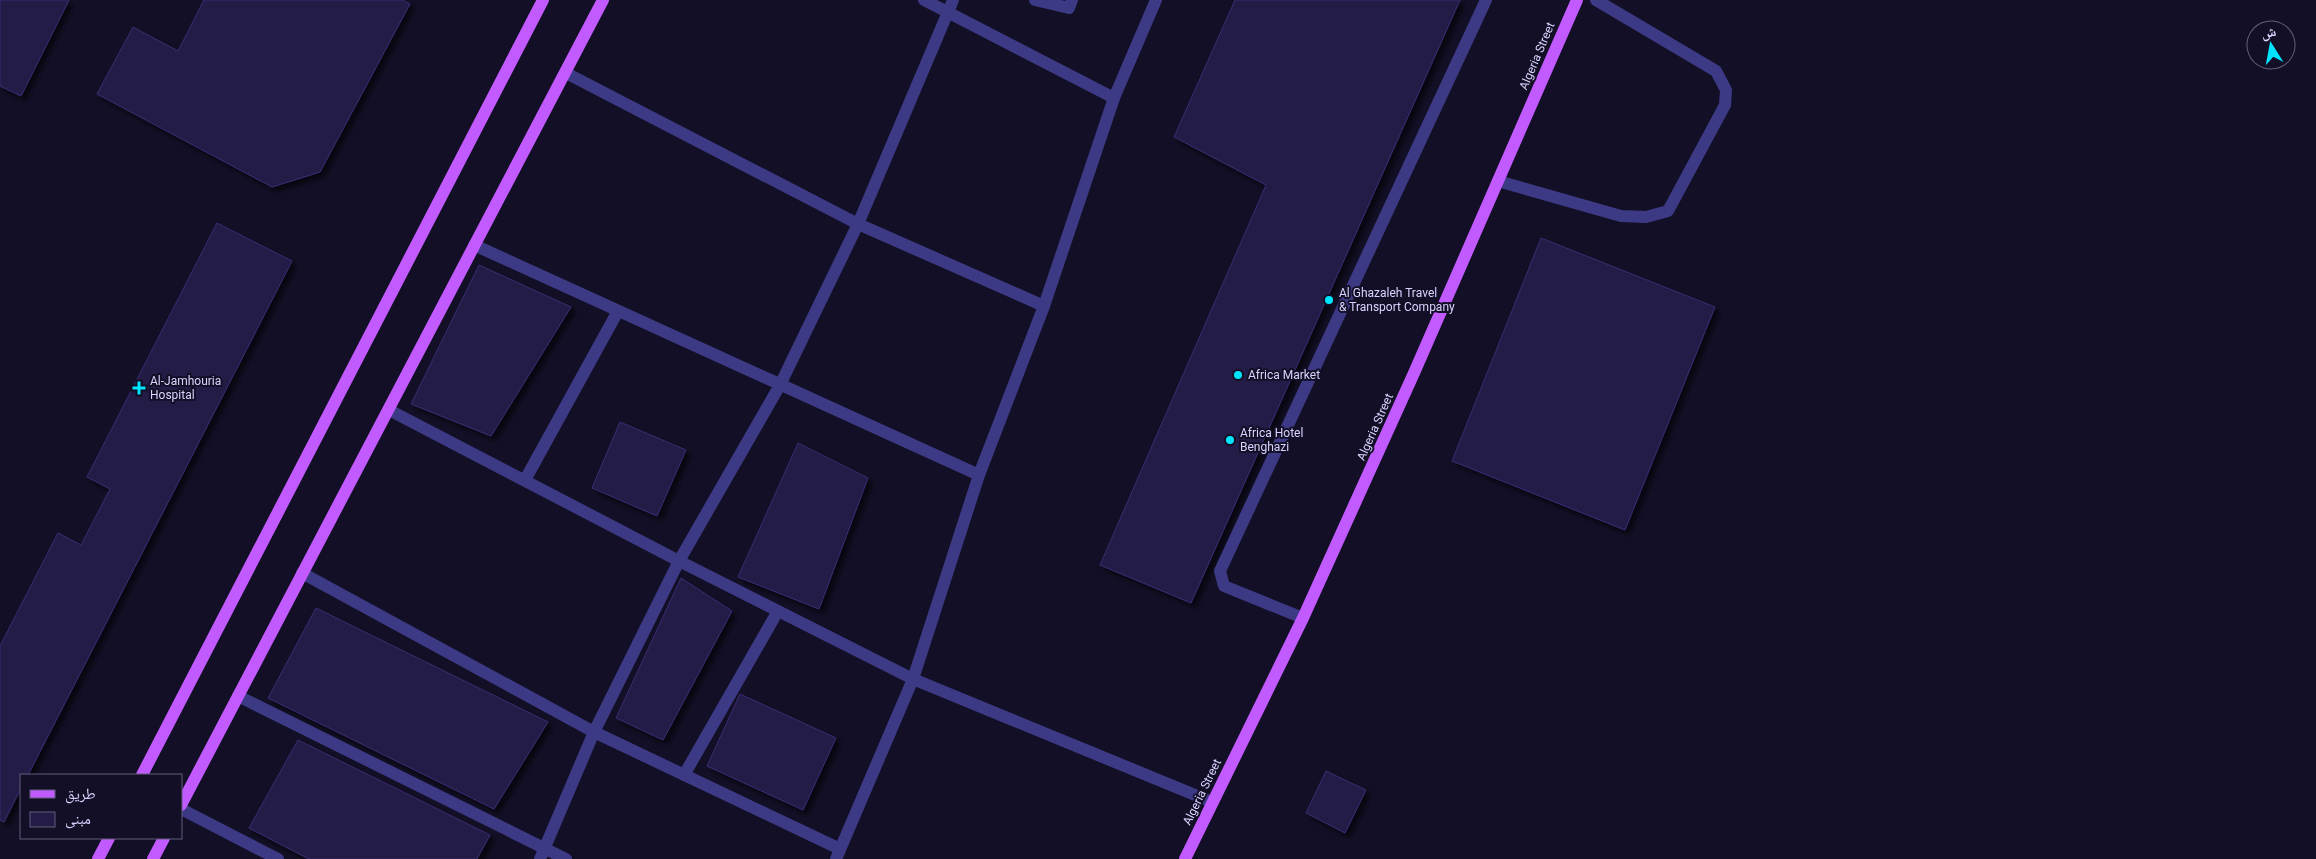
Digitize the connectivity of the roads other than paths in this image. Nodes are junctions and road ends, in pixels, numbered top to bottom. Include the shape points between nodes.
1 (543, 0) edge
2 (603, 0) edge
3 (924, 0) edge
4 (953, 0) edge
5 (1035, 0) edge
6 (1072, 0) edge
7 (1156, 0) edge
8 (1486, 0) edge
9 (1576, 0) edge
10 (1596, 0) edge
11 (948, 12) junction
12 (566, 73) junction
13 (1114, 98) junction
14 (1498, 181) junction
15 (858, 224) junction
16 (474, 245) junction
17 (1044, 306) junction
18 (618, 311) junction
19 (780, 385) junction
20 (389, 410) junction
21 (979, 476) junction
22 (526, 480) junction
23 (679, 561) junction
24 (302, 573) junction
25 (778, 611) junction
26 (1303, 618) junction
27 (913, 679) junction
28 (238, 696) junction
29 (594, 732) junction
30 (143, 774) edge
31 (684, 774) junction
32 (1212, 802) junction
33 (182, 805) edge
34 (182, 808) edge
35 (108, 839) edge
36 (163, 839) edge
37 (542, 854) edge
38 (838, 854) edge
39 (98, 859) edge
40 (153, 859) edge
41 (278, 859) edge
42 (566, 859) edge
43 (1185, 859) edge

1 - 30 main road
2 - 12 main road
3 - 11 street
4 - 11 street
5 - 6 street via 1068,8
7 - 13 street
8 - 26 street via 1220,571 1224,586
9 - 14 main road, Algeria Street
10 - 14 street via 1716,71 1726,90 1725,105 1668,211 1646,217 1621,216
11 - 13 street
11 - 15 street
12 - 15 street
12 - 16 main road
13 - 17 street
14 - 26 main road, Algeria Street
15 - 17 street
15 - 19 street
16 - 18 street
16 - 20 main road
17 - 21 street
18 - 19 street
18 - 22 street
19 - 21 street
19 - 23 street
20 - 22 street
20 - 24 main road
21 - 27 street
22 - 23 street
23 - 25 street
23 - 29 street
24 - 28 main road
24 - 29 street
25 - 27 street
25 - 31 street
26 - 32 main road, Algeria Street
27 - 32 street
27 - 38 street
28 - 33 main road
28 - 37 street
29 - 31 street
29 - 37 street
31 - 38 street
32 - 43 main road, Algeria Street
34 - 41 street
35 - 39 main road
36 - 40 main road
37 - 42 street

